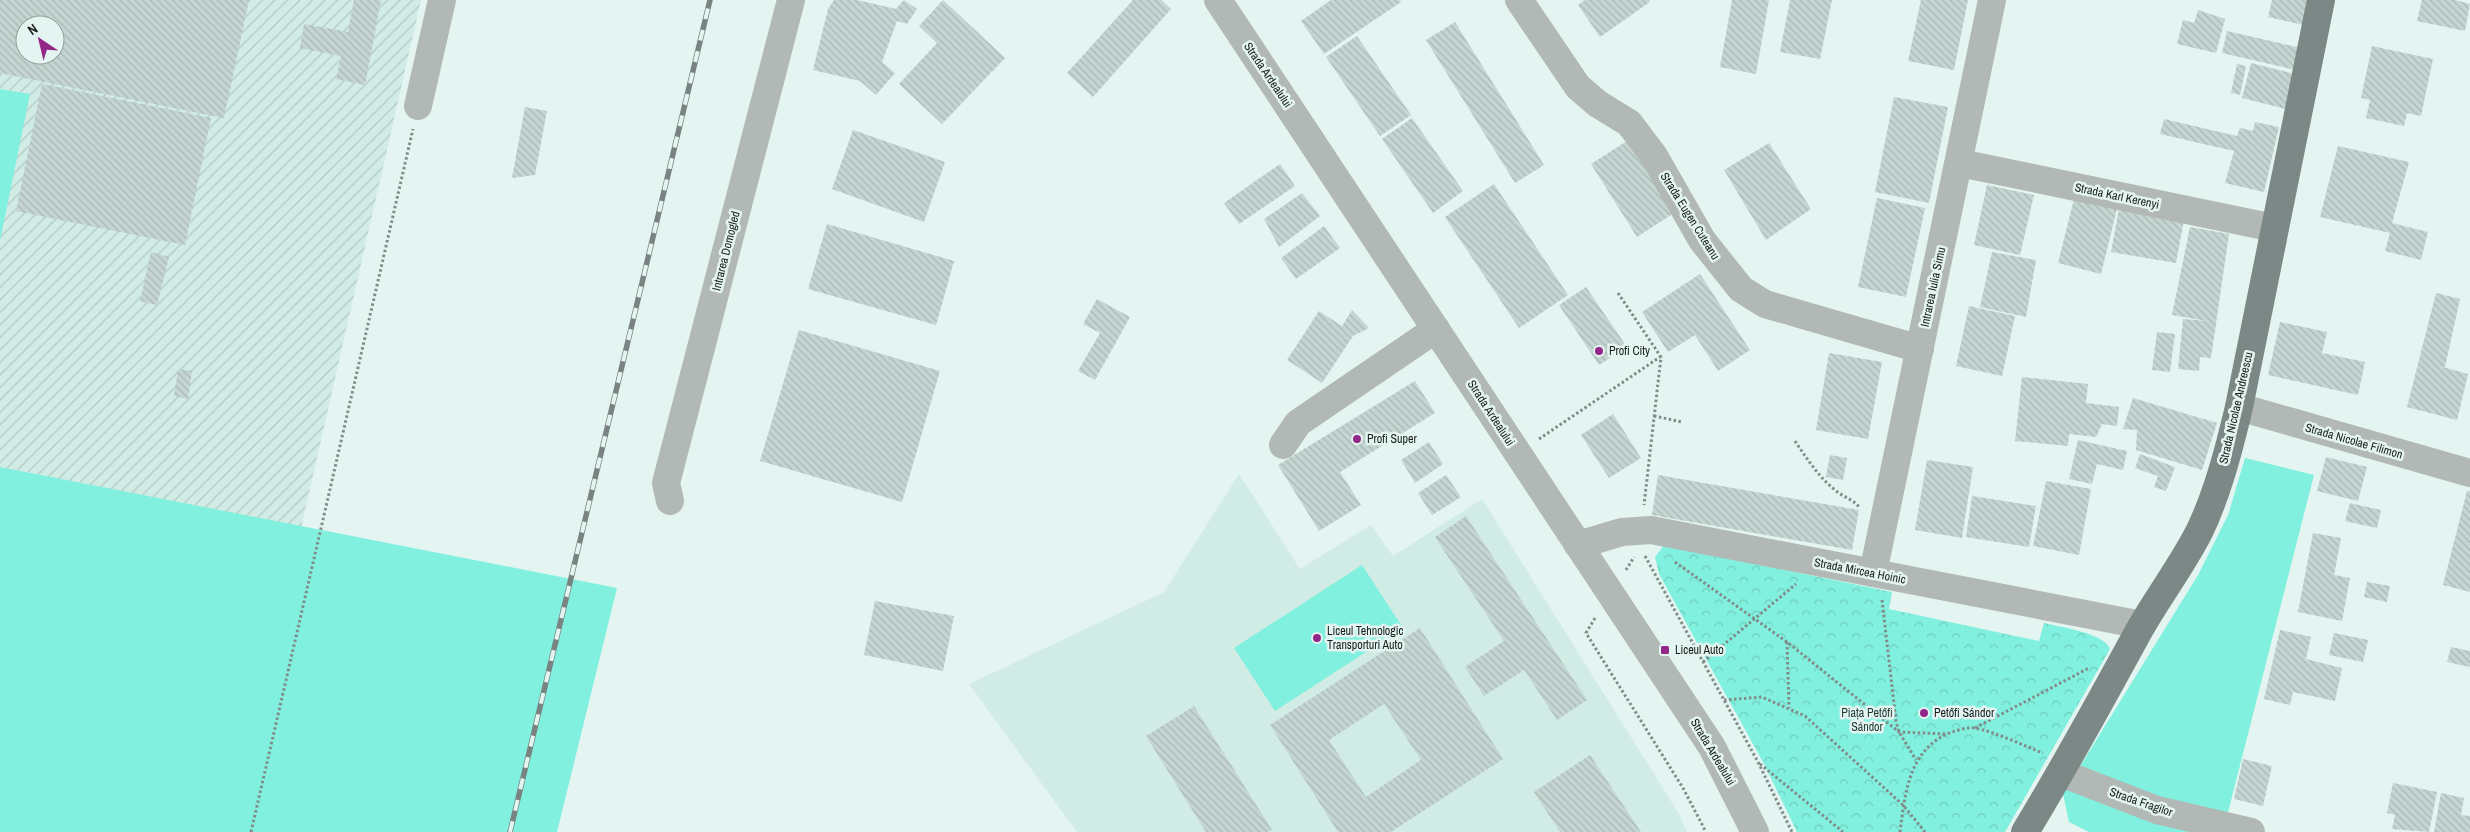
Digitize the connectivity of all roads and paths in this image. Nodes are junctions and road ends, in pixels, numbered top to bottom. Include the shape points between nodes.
1 (442, 0) edge
2 (791, 0) edge
3 (1218, 0) edge
4 (1519, 0) edge
5 (1992, 0) edge
6 (2321, 0) edge
7 (418, 106) joint
8 (1960, 163) junction
9 (2274, 228) junction
10 (1618, 293) dead end
11 (1436, 329) junction
12 (1920, 350) junction
13 (1661, 357) junction
14 (2239, 407) junction
15 (1654, 416) junction
16 (1682, 422) dead end
17 (1795, 441) dead end
18 (1283, 445) dead end
19 (1518, 453) junction
20 (2470, 473) edge
21 (670, 501) dead end
22 (1637, 537) junction
23 (1879, 543) junction
24 (1578, 545) junction
25 (1672, 560) dead end
26 (1799, 560) junction
27 (1877, 583) junction
28 (1611, 594) junction
29 (1754, 619) junction
30 (2142, 625) junction
31 (1786, 642) junction
32 (1703, 662) junction
33 (2094, 666) dead end
34 (1724, 700) junction
35 (1788, 708) junction
36 (1974, 728) junction
37 (1899, 732) junction
38 (1946, 734) junction
39 (1916, 760) junction
40 (1758, 762) junction
41 (2053, 763) junction
42 (1904, 804) junction
43 (251, 832) edge
44 (1706, 832) edge
45 (1756, 832) edge
46 (1792, 832) edge
47 (1843, 832) edge
48 (1900, 832) edge
49 (1925, 832) edge
50 (2025, 832) edge
51 (2251, 832) edge

1 - 7 street
2 - 21 street, Intrarea Domogled via 666,483
3 - 11 street, Strada Ardealului
4 - 12 street, Strada Eugen Cuteanu via 1578,87 1629,123 1654,156 1702,240 1741,289 1766,304
5 - 8 street, Intrarea Iulia Simu
6 - 9 main road, Strada Nicolae Andreescu
7 - 43 path
8 - 9 street, Strada Karl Kerenyi
8 - 12 street, Intrarea Iulia Simu
9 - 14 main road, Strada Nicolae Andreescu
10 - 13 path
11 - 18 street via 1298,423
11 - 19 street, Strada Ardealului
12 - 23 street, Intrarea Iulia Simu
13 - 15 path
13 - 19 path
14 - 20 street, Strada Nicolae Filimon
14 - 30 main road, Strada Nicolae Andreescu via 2212,502 2200,530
15 - 16 path
15 - 22 path
17 - 23 path via 1814,470 1856,503
19 - 24 street, Strada Ardealului
22 - 24 street, Strada Mircea Hoinic
22 - 26 street, Strada Mircea Hoinic via 1651,530
22 - 28 path
22 - 32 path
23 - 27 street, Intrarea Iulia Simu
24 - 28 street, Strada Ardealului
25 - 29 path
26 - 27 street, Strada Mircea Hoinic
26 - 29 path via 1796,585
27 - 30 street, Strada Mircea Hoinic
27 - 37 path
28 - 44 path via 1586,633 1683,788
28 - 45 street, Strada Ardealului via 1712,747
29 - 31 path
29 - 32 path
30 - 41 main road, Strada Nicolae Andreescu
31 - 35 path
31 - 37 path
32 - 34 path
33 - 36 path
34 - 35 path via 1762,697
34 - 40 path
35 - 42 path via 1805,716
36 - 38 path via 1962,728
36 - 41 path
37 - 38 path
37 - 39 path
38 - 39 path
39 - 42 path
40 - 46 path
40 - 47 path
41 - 50 main road, Strada Nicolae Andreescu
41 - 51 street, Strada Fragilor via 2157,810
42 - 48 path
42 - 49 path

